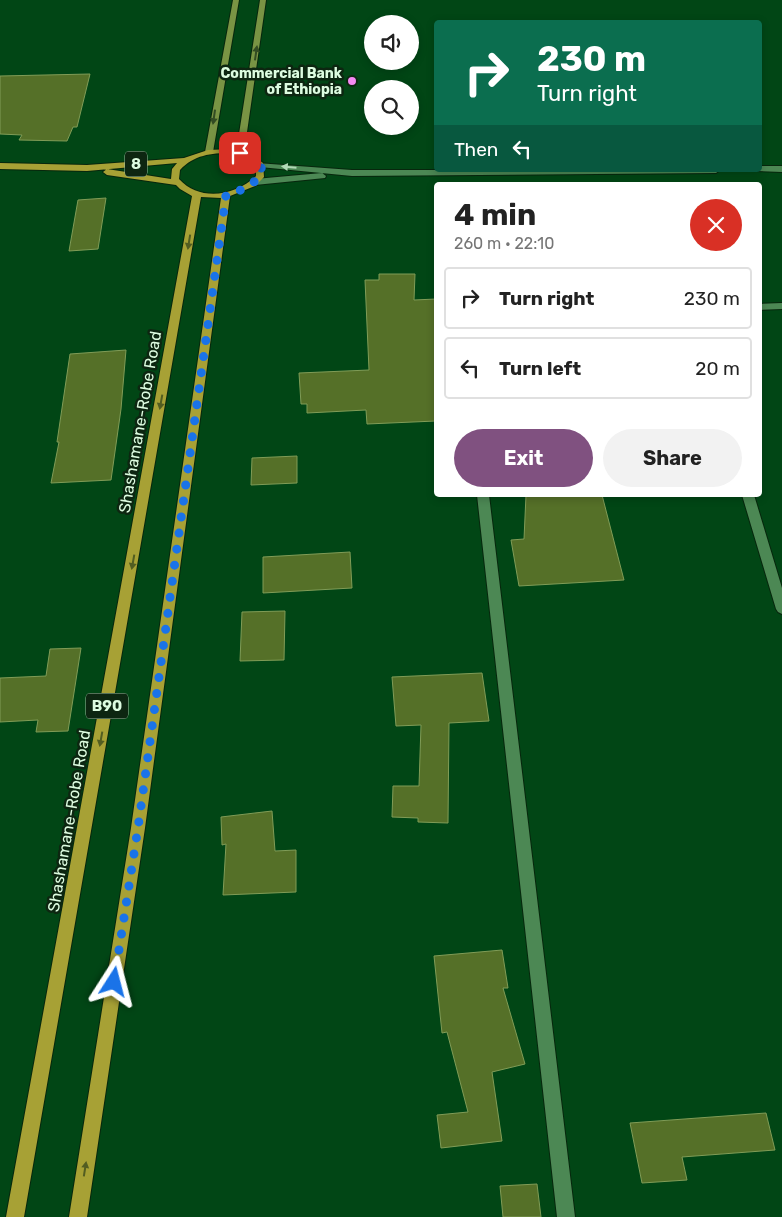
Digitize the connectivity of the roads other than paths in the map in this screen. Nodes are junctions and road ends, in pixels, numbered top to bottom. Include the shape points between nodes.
1 (236, 0) edge
2 (263, 0) edge
3 (209, 152) junction
4 (240, 153) junction
5 (185, 160) junction
6 (260, 165) junction
7 (0, 166) edge
8 (87, 168) junction
9 (782, 169) edge
10 (762, 170) edge
11 (627, 172) edge
12 (352, 173) junction
13 (256, 182) junction
14 (178, 184) junction
15 (197, 194) junction
16 (226, 195) junction
17 (782, 306) edge
18 (762, 307) edge
19 (483, 497) edge
20 (749, 497) edge
21 (782, 609) edge
22 (15, 1217) edge
23 (78, 1217) edge
24 (566, 1217) edge

1 -> 3 main road
4 -> 2 main road
3 - 4 main road
3 - 5 main road
4 - 6 main road
5 - 8 main road, 8
5 - 14 main road via 176,169
12 -> 6 street
6 - 13 main road via 260,177
7 - 8 main road, 8
8 - 14 main road, 8
9 - 10 street
11 - 12 street via 448,176
12 - 13 street
13 - 16 main road
14 - 15 main road
15 - 16 main road
15 -> 22 main road, Shashamane-Robe Road / B90
23 -> 16 main road via 138,828
17 - 18 street
19 - 24 street
20 - 21 street

